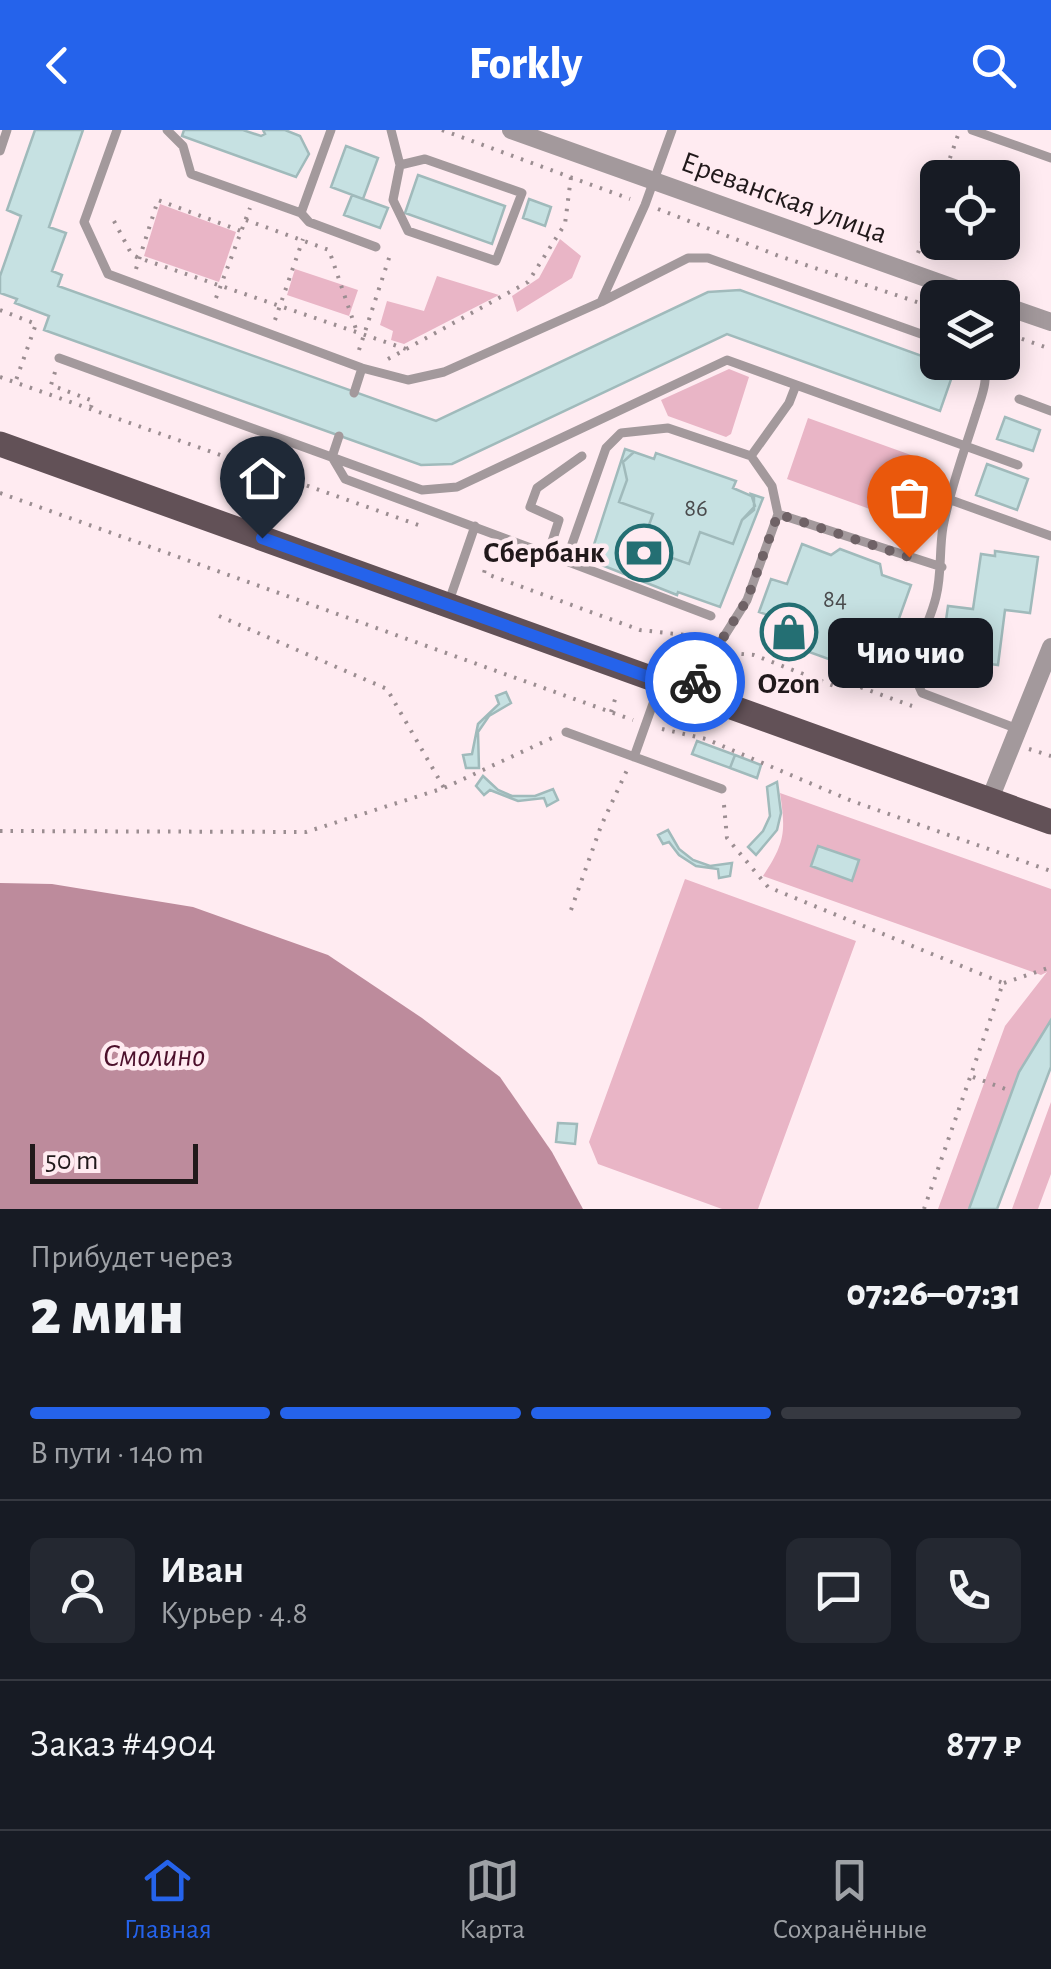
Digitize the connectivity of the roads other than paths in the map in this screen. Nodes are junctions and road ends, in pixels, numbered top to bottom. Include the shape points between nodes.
1 (7, 130) edge
2 (117, 130) edge
3 (167, 130) edge
4 (332, 130) edge
5 (391, 130) edge
6 (511, 130) edge
7 (672, 130) edge
8 (972, 130) edge
9 (556, 138) edge
10 (0, 151) edge
11 (1051, 158) edge
12 (400, 166) junction
13 (653, 181) junction
14 (300, 213) junction
15 (376, 247) dead end
16 (931, 280) edge
17 (601, 302) junction
18 (1020, 311) edge
19 (1051, 322) edge
20 (920, 334) edge
21 (58, 358) road end
22 (362, 368) junction
23 (985, 380) edge
24 (796, 385) junction
25 (354, 393) dead end
26 (1019, 399) dead end
27 (1051, 411) edge
28 (339, 436) dead end
29 (0, 445) edge
30 (965, 446) junction
31 (582, 456) dead end
32 (751, 456) junction
33 (332, 457) junction
34 (1018, 465) dead end
35 (948, 500) junction
36 (778, 514) junction
37 (475, 526) junction
38 (1051, 536) edge
39 (548, 554) junction
40 (566, 561) junction
41 (942, 568) junction
42 (448, 605) junction
43 (711, 616) dead end
44 (1051, 647) edge
45 (661, 681) junction
46 (690, 692) junction
47 (566, 732) road end
48 (1015, 736) junction
49 (634, 757) junction
50 (722, 789) road end
51 (990, 800) junction
52 (1051, 822) edge

1 - 10 lane
2 - 22 lane via 84,222 108,274
3 - 14 lane via 183,146 191,174
4 - 14 lane
5 - 12 lane
6 - 9 street, Ереванская улица
7 - 13 lane
8 - 11 lane
9 - 13 street, Ереванская улица
12 - 12 lane via 425,160 522,193 496,261 408,231 393,200
13 - 16 street, Ереванская улица
13 - 17 lane
14 - 15 lane
17 - 20 lane via 688,258 708,258
17 - 22 lane via 444,372 408,380
18 - 19 street
21 - 33 lane
22 - 25 lane
23 - 30 lane
24 - 30 lane
24 - 32 lane
24 - 33 lane via 727,360 439,490 422,490
26 - 27 lane
28 - 33 lane
29 - 42 main road
30 - 34 lane
30 - 35 lane
31 - 39 lane via 537,488 530,506 559,520
32 - 36 lane via 772,486
32 - 40 lane via 668,428 621,432 606,448
33 - 37 lane via 345,479
35 - 38 lane
35 - 41 lane
36 - 41 lane
36 - 46 lane via 747,600
37 - 39 lane
37 - 42 lane
39 - 40 lane
40 - 43 lane
41 - 48 lane via 914,678 922,693
42 - 45 main road
44 - 48 street
45 - 46 main road
45 - 49 lane
46 - 51 main road
47 - 49 lane
48 - 51 street
49 - 50 lane
51 - 52 main road

